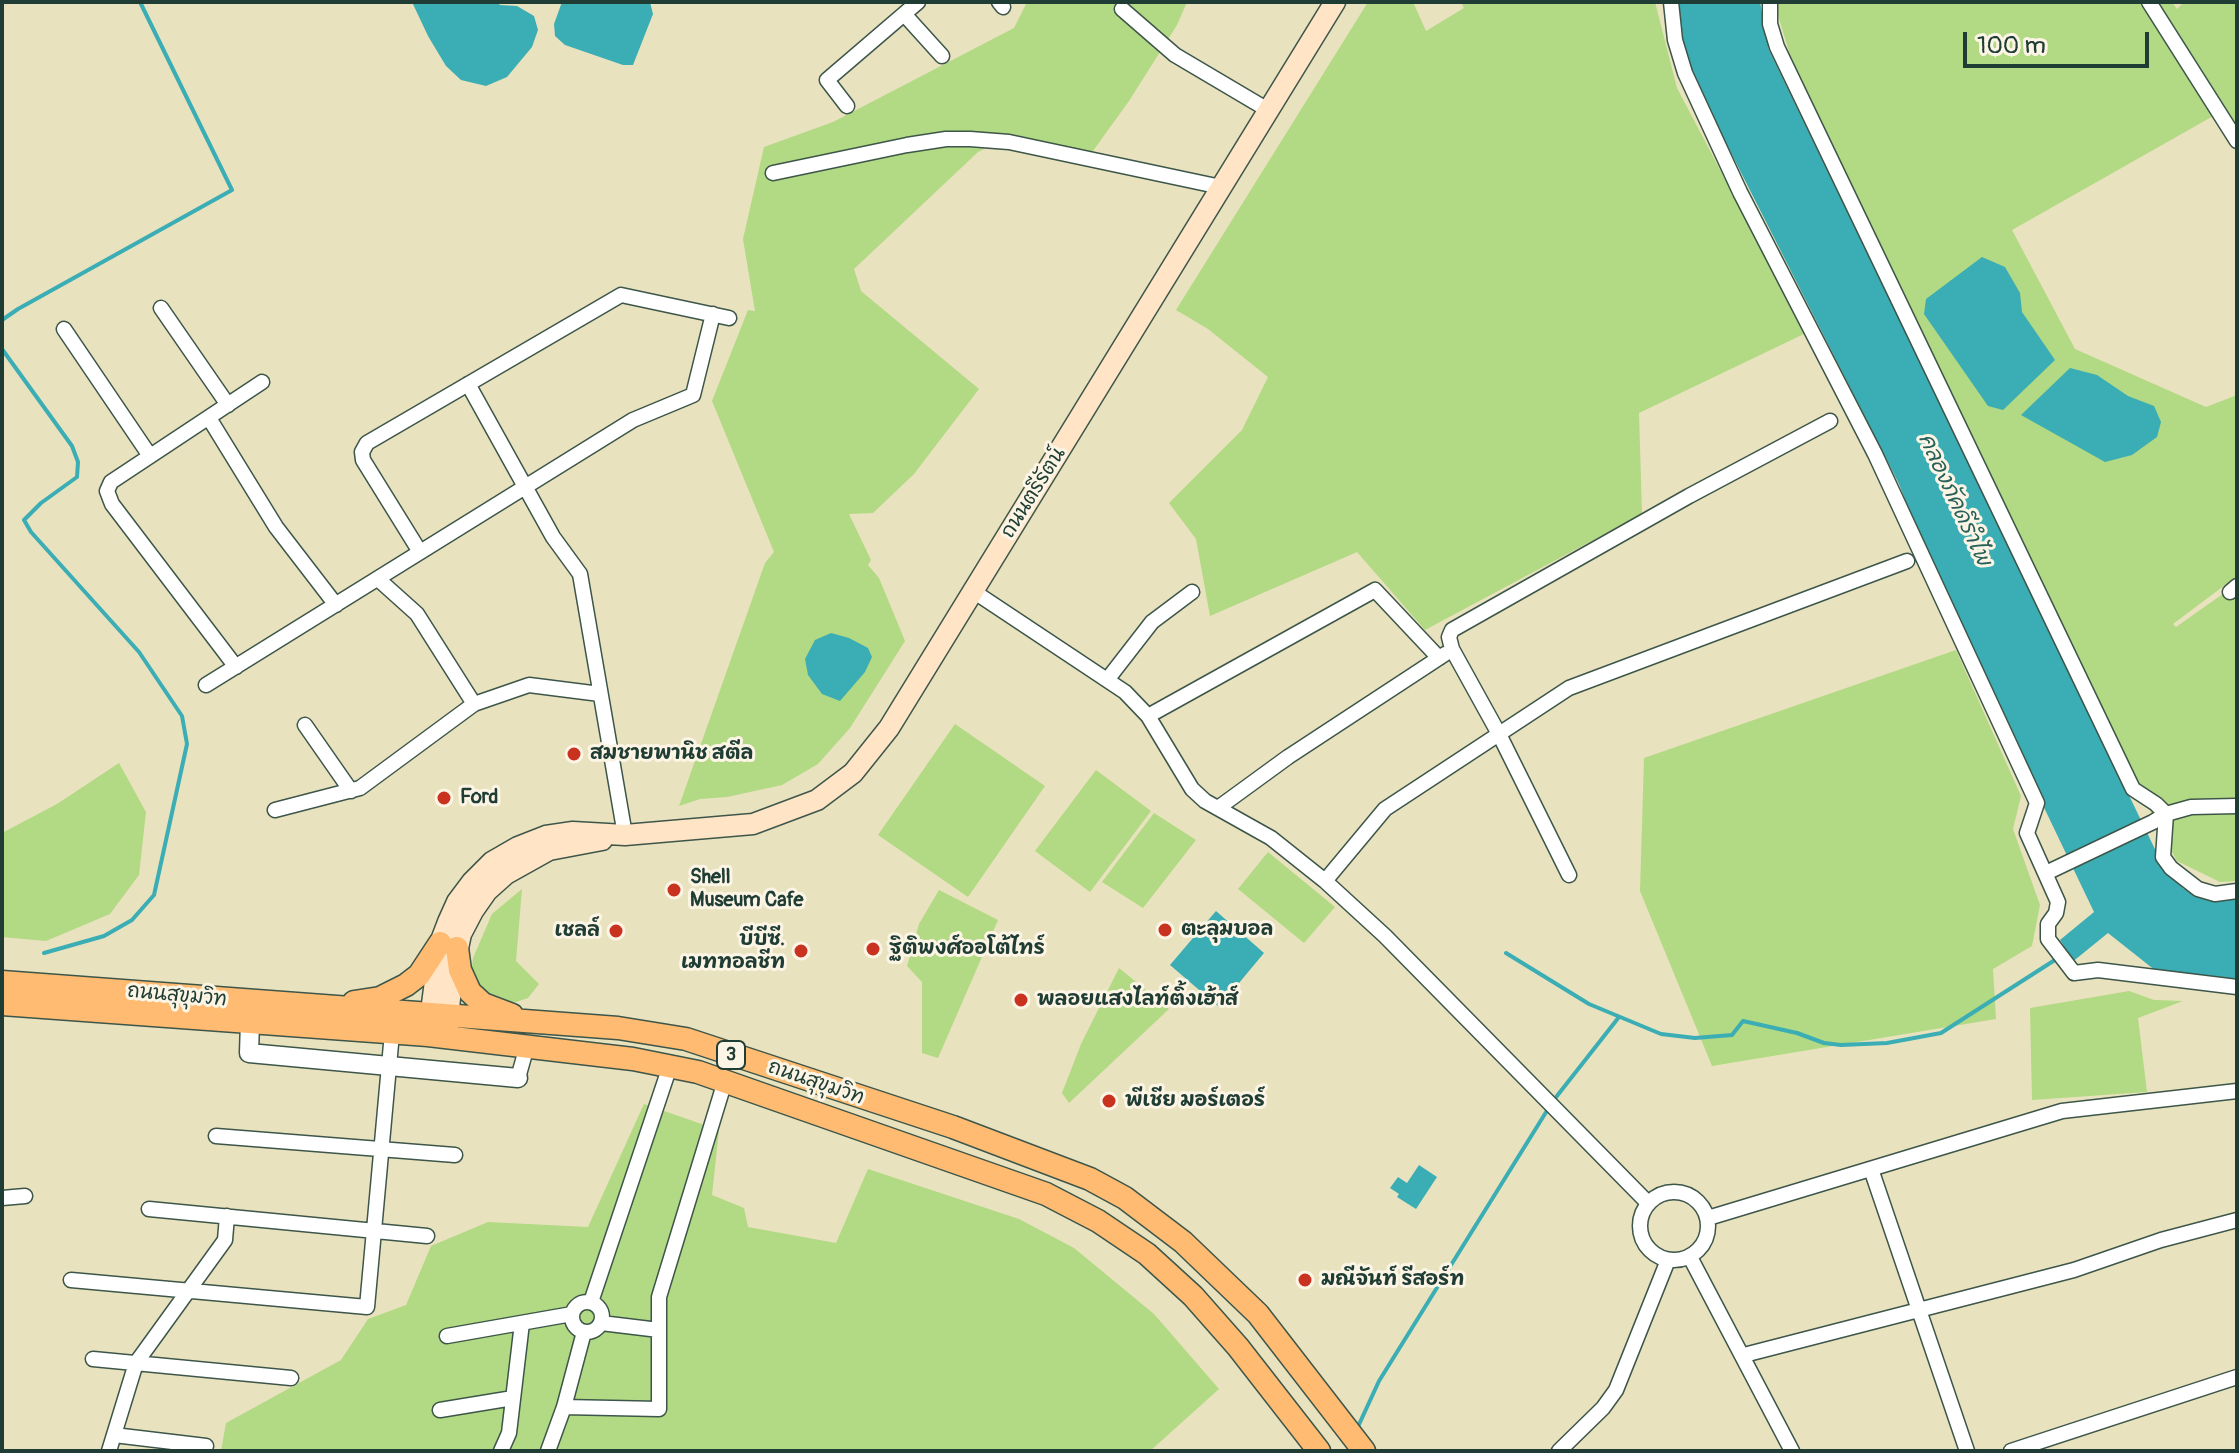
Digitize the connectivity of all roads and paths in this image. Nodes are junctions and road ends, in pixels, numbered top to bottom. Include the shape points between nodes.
1 (918, 2) edge
2 (1335, 2) edge
3 (1671, 2) edge
4 (1770, 2) edge
5 (2149, 2) edge
6 (1122, 9) dead end
7 (904, 14) junction
8 (942, 56) dead end
9 (847, 106) dead end
10 (1268, 110) junction
11 (2237, 141) edge
12 (773, 173) dead end
13 (1221, 187) junction
14 (161, 308) dead end
15 (713, 314) junction
16 (729, 318) dead end
17 (64, 329) dead end
18 (262, 382) dead end
19 (468, 384) junction
20 (228, 405) junction
21 (209, 418) junction
22 (1830, 421) dead end
23 (150, 456) junction
24 (526, 487) junction
25 (420, 552) junction
26 (1907, 561) dead end
27 (378, 579) junction
28 (973, 591) junction
29 (1192, 592) dead end
30 (336, 605) junction
31 (1452, 649) junction
32 (1439, 658) junction
33 (236, 667) junction
34 (1107, 680) junction
35 (206, 685) dead end
36 (600, 694) junction
37 (474, 704) junction
38 (1148, 716) junction
39 (305, 725) dead end
40 (1499, 734) junction
41 (351, 791) junction
42 (2237, 806) edge
43 (1218, 808) junction
44 (275, 810) dead end
45 (2159, 818) junction
46 (625, 835) junction
47 (2052, 870) junction
48 (1569, 875) dead end
49 (1325, 881) junction
50 (2237, 891) edge
51 (449, 946) junction
52 (2, 982) edge
53 (2237, 987) edge
54 (2, 1004) edge
55 (326, 1008) junction
56 (250, 1022) junction
57 (537, 1023) junction
58 (438, 1026) junction
59 (392, 1033) junction
60 (527, 1046) junction
61 (389, 1066) junction
62 (670, 1066) junction
63 (518, 1078) joint
64 (725, 1081) junction
65 (2237, 1091) edge
66 (879, 1105) junction
67 (873, 1133) junction
68 (216, 1136) dead end
69 (382, 1151) junction
70 (455, 1155) dead end
71 (1871, 1169) junction
72 (25, 1196) dead end
73 (2, 1198) edge
74 (1648, 1203) junction
75 (149, 1209) dead end
76 (227, 1216) junction
77 (1708, 1218) junction
78 (2237, 1220) edge
79 (374, 1230) junction
80 (427, 1236) dead end
81 (1690, 1257) junction
82 (1668, 1260) junction
83 (71, 1280) dead end
84 (189, 1290) junction
85 (591, 1302) junction
86 (1920, 1309) junction
87 (572, 1314) junction
88 (522, 1323) junction
89 (601, 1323) junction
90 (659, 1330) junction
91 (584, 1332) junction
92 (447, 1336) dead end
93 (1744, 1355) junction
94 (93, 1359) dead end
95 (136, 1363) junction
96 (2237, 1377) edge
97 (291, 1378) dead end
98 (513, 1398) junction
99 (564, 1407) junction
100 (440, 1410) dead end
101 (114, 1435) junction
102 (2061, 1444) edge
103 (206, 1446) dead end
104 (109, 1451) edge
105 (501, 1451) edge
106 (548, 1451) edge
107 (1319, 1451) edge
108 (1364, 1451) edge
109 (1559, 1451) edge
110 (1792, 1451) edge
111 (1967, 1451) edge
112 (2011, 1451) edge

1 - 7 street
2 - 10 main road, ถนนตรีรัตน์
3 - 47 street via 1685,73 1875,454 2037,803 2027,833
4 - 45 street via 1777,47 2133,789 2156,804
5 - 11 street
6 - 10 street via 1175,55
7 - 8 street
7 - 9 street via 827,80
10 - 13 main road, ถนนตรีรัตน์
12 - 13 street via 907,145 970,139 1009,142
13 - 28 main road, ถนนตรีรัตน์
14 - 20 street
15 - 16 street
15 - 19 street via 621,295
15 - 24 street via 693,395 633,420
17 - 23 street
18 - 20 street
19 - 24 street
19 - 25 street via 367,443 362,452
20 - 21 street
21 - 23 street
21 - 30 street via 276,527
22 - 31 street via 1462,623 1450,634
23 - 33 street via 111,482 107,491 112,504
24 - 25 street
24 - 36 street via 580,574
25 - 27 street
26 - 40 street via 1569,688
27 - 30 street
27 - 37 street via 417,614
28 - 34 street
28 - 46 main road, ถนนตรีรัตน์ via 889,728 853,773 817,800 753,824
29 - 34 street via 1152,622
30 - 33 street
31 - 32 street
31 - 40 street
32 - 38 street via 1375,590
32 - 43 street
33 - 35 street
34 - 38 street
36 - 37 street via 529,685
36 - 46 street
37 - 41 street
38 - 43 street via 1192,789
39 - 41 street
40 - 48 street
40 - 49 street via 1385,809
41 - 44 street
42 - 45 street via 2191,807
43 - 49 street via 1271,838
45 - 47 street
45 - 50 street via 2166,840 2163,853 2171,868 2198,889 2215,894
46 - 51 main road, ถนนตรีรัตน์ via 549,850 506,874 487,891
47 - 53 street via 2058,907 2048,924 2048,939 2074,973 2098,970
49 - 74 street
51 - 55 highway via 395,992
51 - 57 highway via 470,992 483,1004
51 - 58 main road, ถนนตรีรัตน์
52 - 55 highway, ถนนสุขุมวิท / 3
54 - 56 highway, ถนนสุขุมวิท / 3
55 - 58 highway, ถนนสุขุมวิท / 3
56 - 59 highway, ถนนสุขุมวิท / 3
56 - 61 street via 249,1053
57 - 58 highway, ถนนสุขุมวิท / 3
57 - 66 highway, ถนนสุขุมวิท / 3 via 686,1039
58 - 59 highway, ถนนสุขุมวิท / 3
58 - 60 highway, ถนนสุขุมวิท / 3
59 - 61 street
60 - 62 highway, ถนนสุขุมวิท / 3
60 - 63 street
61 - 63 street
61 - 69 street
62 - 64 highway, ถนนสุขุมวิท / 3
62 - 85 street
64 - 67 highway, ถนนสุขุมวิท / 3
64 - 90 street via 659,1297
65 - 71 street via 2062,1111
66 - 67 highway
66 - 108 highway, ถนนสุขุมวิท / 3 via 1051,1162 1125,1198 1183,1242 1258,1314
67 - 107 highway, ถนนสุขุมวิท / 3 via 1046,1194 1147,1254 1229,1337
68 - 69 street
69 - 70 street
69 - 79 street
71 - 77 street
71 - 86 street
72 - 73 street
74 - 77 street via 1659,1195 1681,1192 1693,1197
74 - 82 street via 1640,1235 1655,1255
75 - 76 street
76 - 79 street
76 - 84 street via 225,1240
77 - 81 street via 1704,1243
78 - 86 street via 2074,1270
79 - 80 street
79 - 84 street via 367,1307
81 - 82 street
81 - 93 street
82 - 109 street via 1616,1390
83 - 84 street
84 - 95 street
85 - 87 street via 577,1305
85 - 89 street via 600,1308
86 - 93 street
86 - 111 street
87 - 88 street
87 - 91 street via 573,1323
88 - 92 street
88 - 98 street
89 - 90 street
89 - 91 street
90 - 99 street via 659,1409
91 - 99 street
93 - 110 street
94 - 95 street
95 - 97 street
95 - 101 street
96 - 102 street
98 - 100 street
98 - 105 street
99 - 106 street
101 - 103 street
101 - 104 street
102 - 112 street

